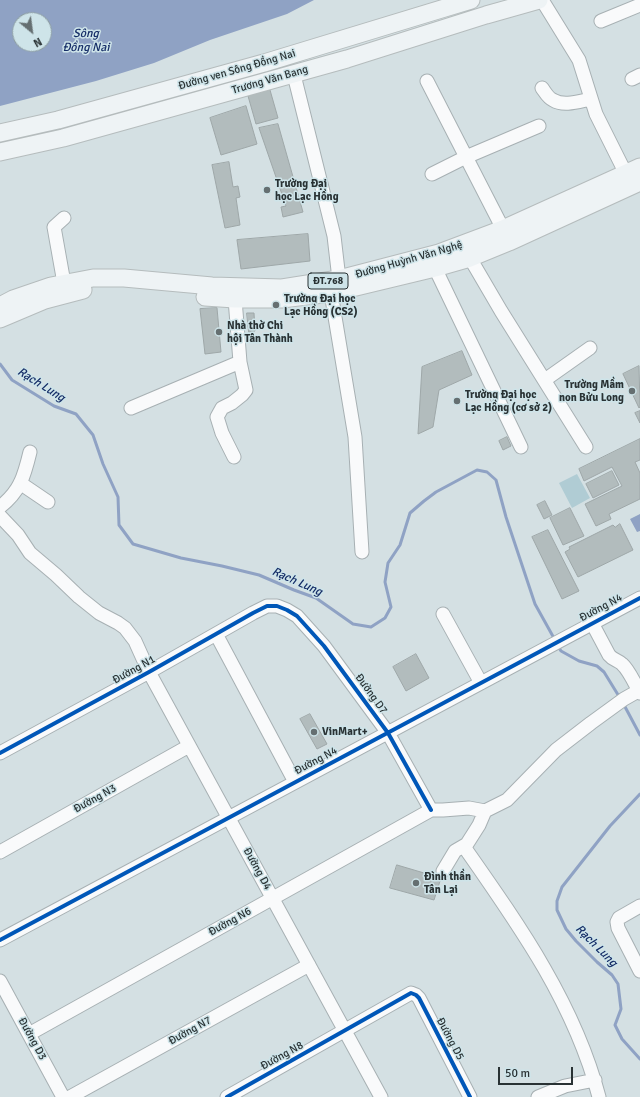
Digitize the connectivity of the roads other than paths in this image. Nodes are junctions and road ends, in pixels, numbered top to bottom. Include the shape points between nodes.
1 (471, 0) edge
2 (538, 0) edge
3 (542, 0) edge
4 (640, 5) edge
5 (602, 21) dead end
6 (295, 79) dead end
7 (427, 81) dead end
8 (542, 88) dead end
9 (591, 99) junction
10 (539, 126) dead end
11 (0, 133) edge
12 (0, 152) edge
13 (466, 157) junction
14 (432, 174) dead end
15 (636, 174) edge
16 (64, 218) dead end
17 (503, 229) junction
18 (470, 258) junction
19 (435, 268) junction
20 (64, 284) junction
21 (336, 286) junction
22 (282, 294) junction
23 (235, 299) junction
24 (0, 306) edge
25 (0, 319) edge
26 (590, 348) dead end
27 (240, 362) junction
28 (536, 367) junction
29 (549, 377) junction
30 (568, 404) dead end
31 (131, 408) dead end
32 (521, 447) dead end
33 (586, 447) dead end
34 (30, 452) dead end
35 (234, 457) dead end
36 (20, 483) junction
37 (48, 502) dead end
38 (0, 507) edge
39 (0, 516) edge
40 (362, 552) dead end
41 (640, 598) edge
42 (277, 606) joint
43 (443, 614) dead end
44 (592, 623) junction
45 (216, 634) junction
46 (149, 672) junction
47 (481, 683) junction
48 (640, 691) edge
49 (388, 733) junction
50 (190, 746) junction
51 (0, 753) edge
52 (295, 782) junction
53 (431, 810) junction
54 (485, 811) junction
55 (229, 818) junction
56 (467, 844) junction
57 (0, 852) edge
58 (443, 871) dead end
59 (273, 898) junction
60 (640, 906) edge
61 (0, 940) edge
62 (309, 965) junction
63 (640, 971) edge
64 (0, 981) edge
65 (412, 993) joint
66 (345, 1030) junction
67 (29, 1034) junction
68 (595, 1080) junction
69 (63, 1097) edge
70 (70, 1097) edge
71 (227, 1097) edge
72 (382, 1097) edge
73 (470, 1097) edge
74 (538, 1097) edge
75 (599, 1097) edge

1 - 11 main road, Đường ven Sông Đồng Nai via 249,67 58,120
2 - 12 main road, Trương Văn Bang via 347,59 78,134
3 - 9 street via 579,60
4 - 5 street
6 - 21 street via 334,236
7 - 13 street
8 - 9 street via 551,100 559,103
9 - 15 street via 600,123
10 - 13 street
13 - 14 street
13 - 17 street
15 - 17 main road, Đường Huỳnh Văn Nghệ / ĐT.768
15 - 18 main road, Đường Huỳnh Văn Nghệ / ĐT.768 via 509,242
16 - 20 street via 54,227
17 - 21 main road, Đường Huỳnh Văn Nghệ / ĐT.768 via 439,253
18 - 19 main road, Đường Huỳnh Văn Nghệ / ĐT.768
18 - 28 street
19 - 21 main road, Đường Huỳnh Văn Nghệ / ĐT.768
19 - 32 street
20 - 22 main road, Đường Huỳnh Văn Nghệ / ĐT.768 via 93,278 124,278
20 - 24 main road, Đường Huỳnh Văn Nghệ / ĐT.768 via 13,299
21 - 22 main road, Đường Huỳnh Văn Nghệ / ĐT.768
21 - 40 street via 355,437
22 - 23 main road, Đường Huỳnh Văn Nghệ / ĐT.768
23 - 25 main road, Đường Huỳnh Văn Nghệ / ĐT.768 via 120,289 84,290 46,300
23 - 27 street
26 - 29 street
27 - 31 street
27 - 35 street via 246,390 222,408 217,417
28 - 29 street
28 - 33 street
29 - 30 street
34 - 36 street
36 - 37 street
36 - 38 street via 10,499
39 - 46 street, Đường D4 via 18,535 30,553 79,597 125,628 135,641
41 - 44 street, Đường N4
42 - 45 street, Đường N1 via 267,606
42 - 49 street, Đường D7 via 297,616 324,646
43 - 47 street
44 - 47 street, Đường N4
44 - 48 street via 609,655 625,666
45 - 46 street, Đường N1
45 - 52 street
46 - 50 street, Đường D4
46 - 51 street, Đường N1
47 - 49 street, Đường N4
48 - 54 street via 620,702 556,750 507,800
49 - 52 street, Đường N4
49 - 53 street, Đường D7
50 - 55 street, Đường D4
50 - 57 street, Đường N3
52 - 55 street, Đường N4
53 - 54 street via 470,808
53 - 59 street, Đường N6
54 - 56 street
55 - 59 street, Đường D4
55 - 61 street, Đường N4
56 - 58 street via 455,851
56 - 68 street via 467,851 514,919 556,988
59 - 62 street, Đường D4
59 - 67 street, Đường N6
60 - 63 street via 619,918 617,922
62 - 66 street, Đường D4
62 - 70 street, Đường N7
64 - 67 street, Đường D3
65 - 66 street, Đường N8
65 - 73 street, Đường D5 via 418,998
66 - 71 street, Đường N8
66 - 72 street, Đường D4
67 - 69 street, Đường D3
68 - 74 street via 564,1086
68 - 75 street

